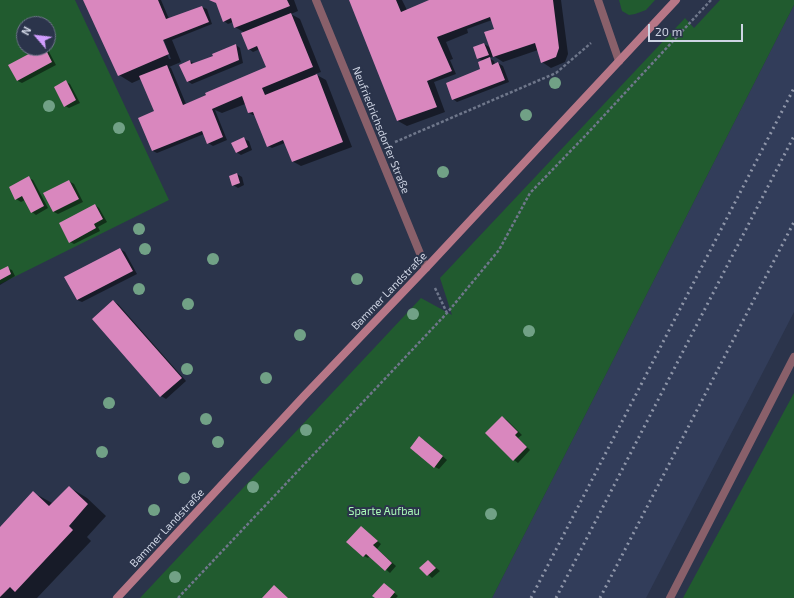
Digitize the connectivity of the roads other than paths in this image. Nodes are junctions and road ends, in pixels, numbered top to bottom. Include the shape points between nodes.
1 (316, 0) edge
2 (598, 0) edge
3 (676, 0) edge
4 (619, 61) junction
5 (426, 268) junction
6 (794, 357) edge
7 (117, 598) edge
8 (670, 598) edge

1 - 5 street, Neufriedrichsdorfer Straße
2 - 4 street
3 - 4 main road, Bammer Landstraße
4 - 5 main road, Bammer Landstraße
5 - 7 main road, Bammer Landstraße
6 - 8 street

